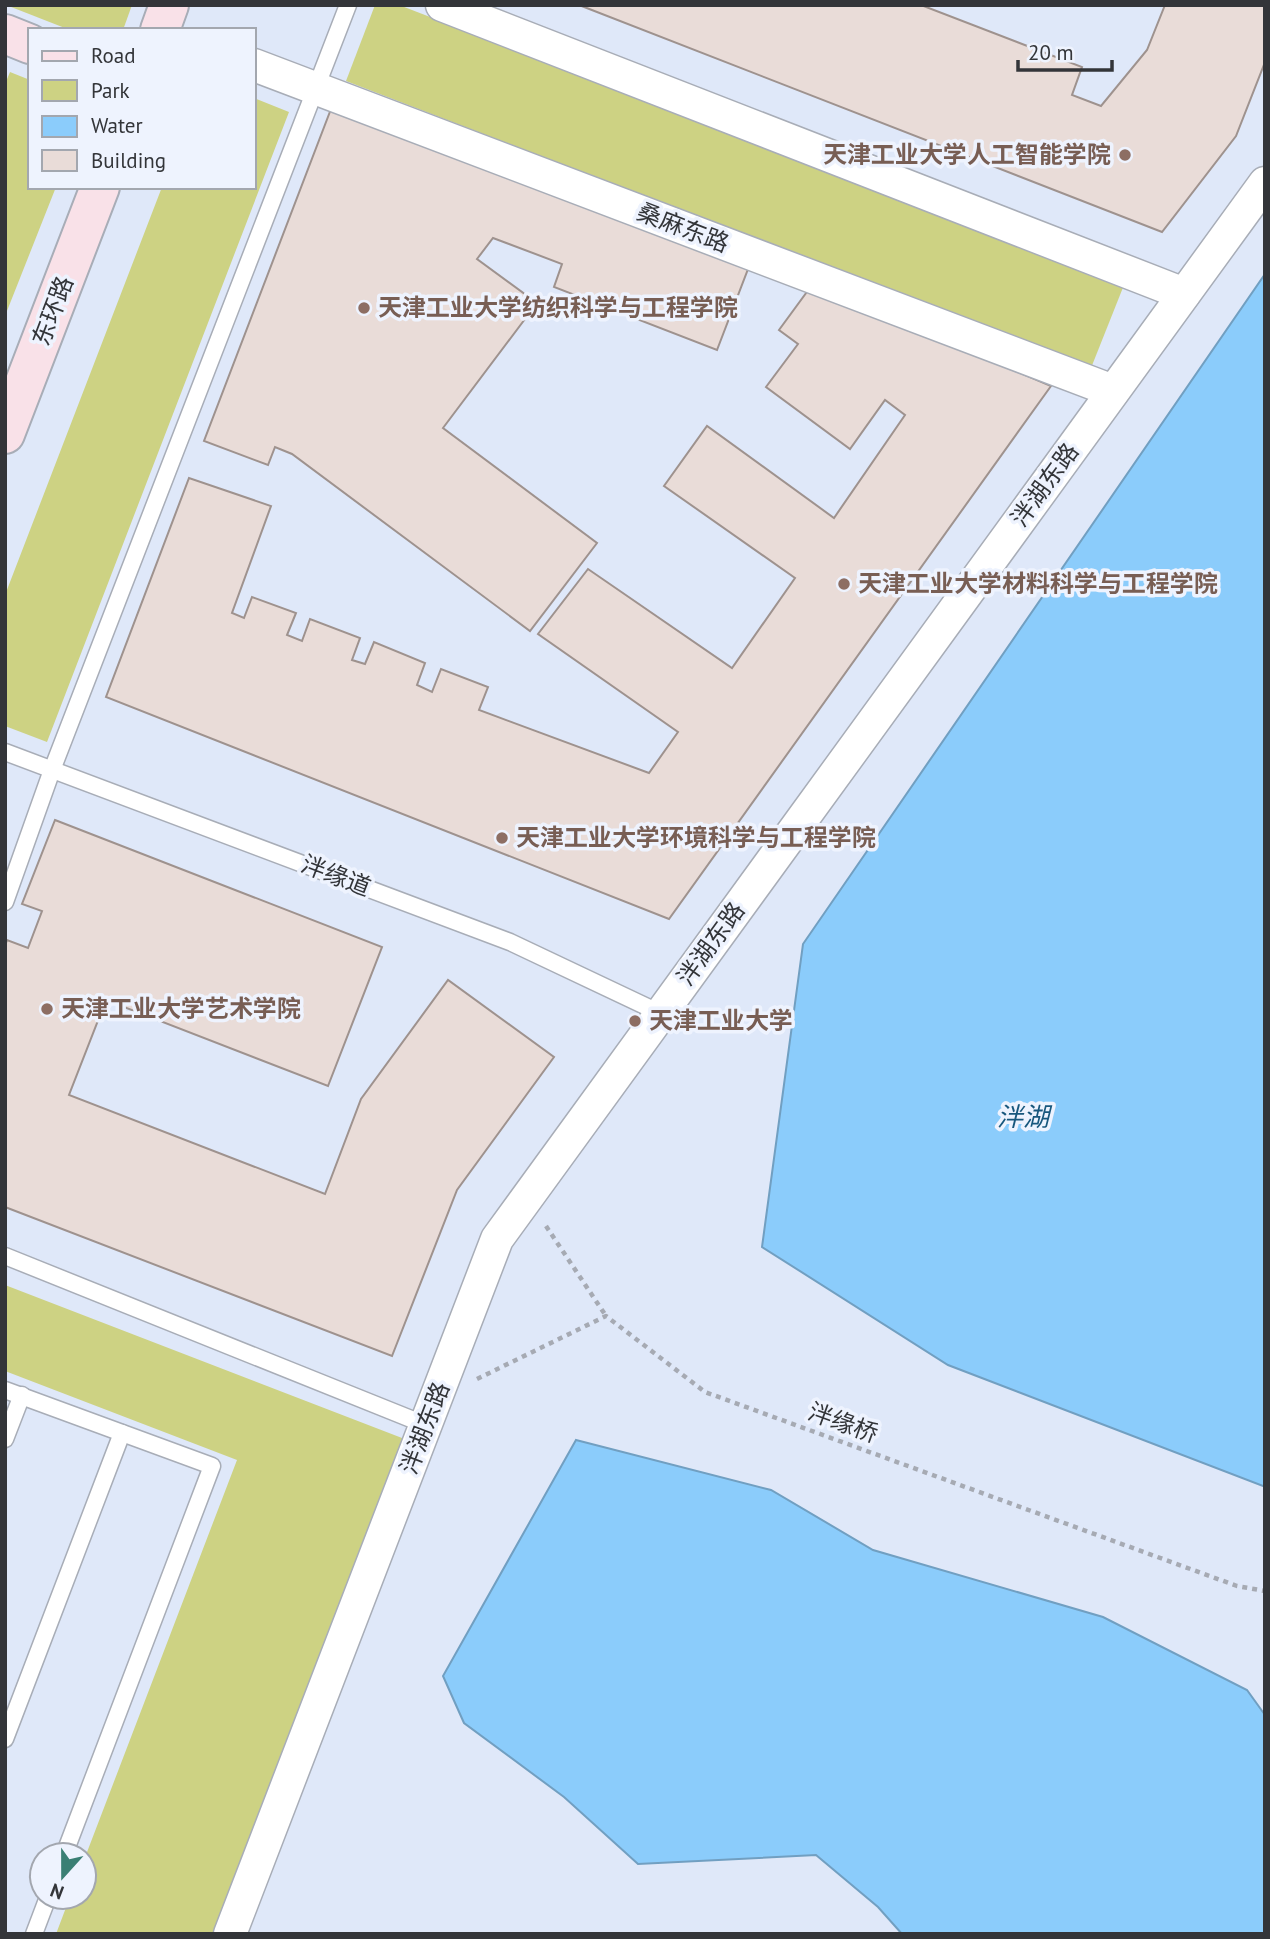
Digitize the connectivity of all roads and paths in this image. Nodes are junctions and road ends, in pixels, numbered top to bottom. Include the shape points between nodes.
1 (169, 5) edge
2 (348, 5) edge
3 (442, 5) edge
4 (161, 28) edge
5 (256, 66) edge
6 (316, 89) junction
7 (1265, 183) edge
8 (99, 189) edge
9 (1184, 294) junction
10 (1113, 391) junction
11 (5, 434) edge
12 (5, 752) edge
13 (52, 771) junction
14 (5, 902) edge
15 (660, 1013) junction
16 (526, 1197) junction
17 (5, 1256) edge
18 (606, 1315) junction
19 (5, 1390) edge
20 (22, 1395) junction
21 (431, 1411) junction
22 (122, 1433) junction
23 (5, 1439) edge
24 (1265, 1591) edge
25 (5, 1739) edge
26 (69, 1841) edge
27 (43, 1911) edge
28 (34, 1934) edge
29 (230, 1934) edge

1 - 4 street
2 - 6 lane
3 - 9 street
5 - 6 street, 桑麻东路
6 - 10 street, 桑麻东路
6 - 13 lane
7 - 9 street, 泮湖东路
8 - 11 street, 东环路
9 - 10 street, 泮湖东路
10 - 15 street, 泮湖东路
12 - 13 lane, 泮缘道
13 - 14 lane
13 - 15 lane, 泮缘道 via 510,942
15 - 16 street, 泮湖东路
16 - 18 path, 泮缘桥
16 - 21 street, 泮湖东路 via 498,1239
17 - 21 lane
18 - 21 path
18 - 24 path, 泮缘桥 via 705,1392 1237,1586
19 - 20 lane
20 - 22 lane
20 - 23 lane
21 - 29 street, 泮湖东路
22 - 25 lane
22 - 26 lane via 212,1466
27 - 28 lane

